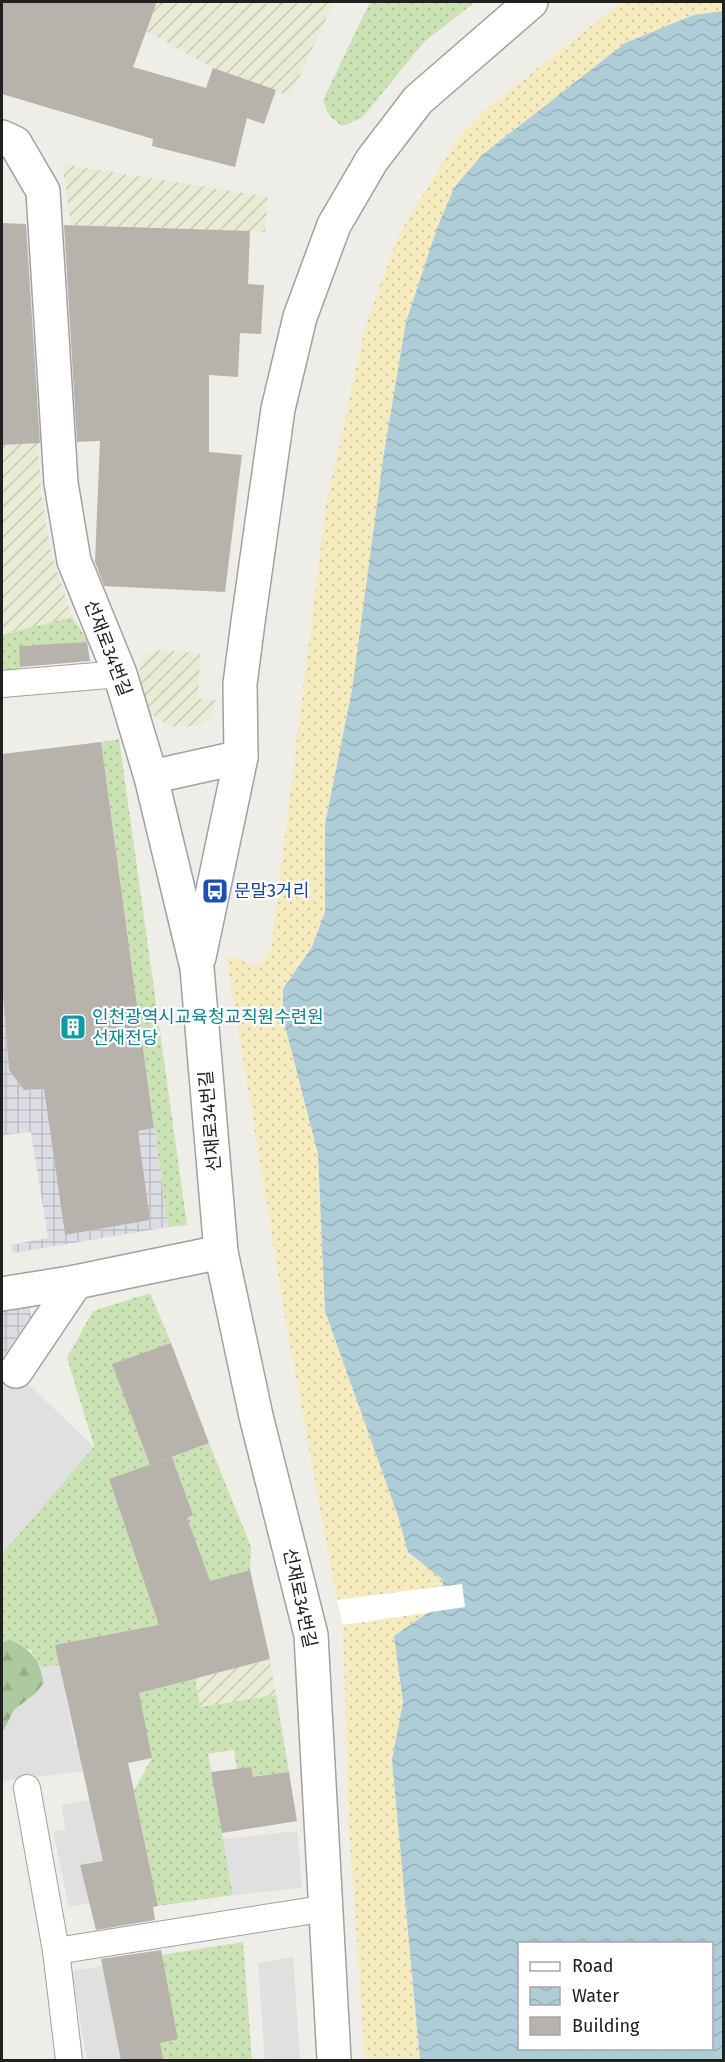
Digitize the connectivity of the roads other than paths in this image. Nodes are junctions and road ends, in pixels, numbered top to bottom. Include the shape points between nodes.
1 (531, 2) edge
2 (2, 137) edge
3 (120, 674) junction
4 (2, 684) edge
5 (241, 757) junction
6 (152, 777) junction
7 (197, 968) junction
8 (221, 1252) junction
9 (76, 1282) junction
10 (2, 1294) edge
11 (16, 1371) dead end
12 (27, 1788) dead end
13 (328, 1908) junction
14 (56, 1951) junction
15 (69, 2061) edge
16 (334, 2061) edge

1 - 5 street via 418,100 372,160 334,225 300,317 278,409 240,684
2 - 3 street, 선재로34번길 via 15,143 43,191 61,483 74,561
3 - 4 lane
3 - 6 street, 선재로34번길
5 - 6 street
5 - 7 street
6 - 7 street, 선재로34번길
7 - 8 street, 선재로34번길
8 - 9 street
8 - 13 street, 선재로34번길 via 256,1416 311,1635
9 - 10 street
9 - 11 street
12 - 14 lane
13 - 14 lane
13 - 16 street, 선재로34번길
14 - 15 lane

